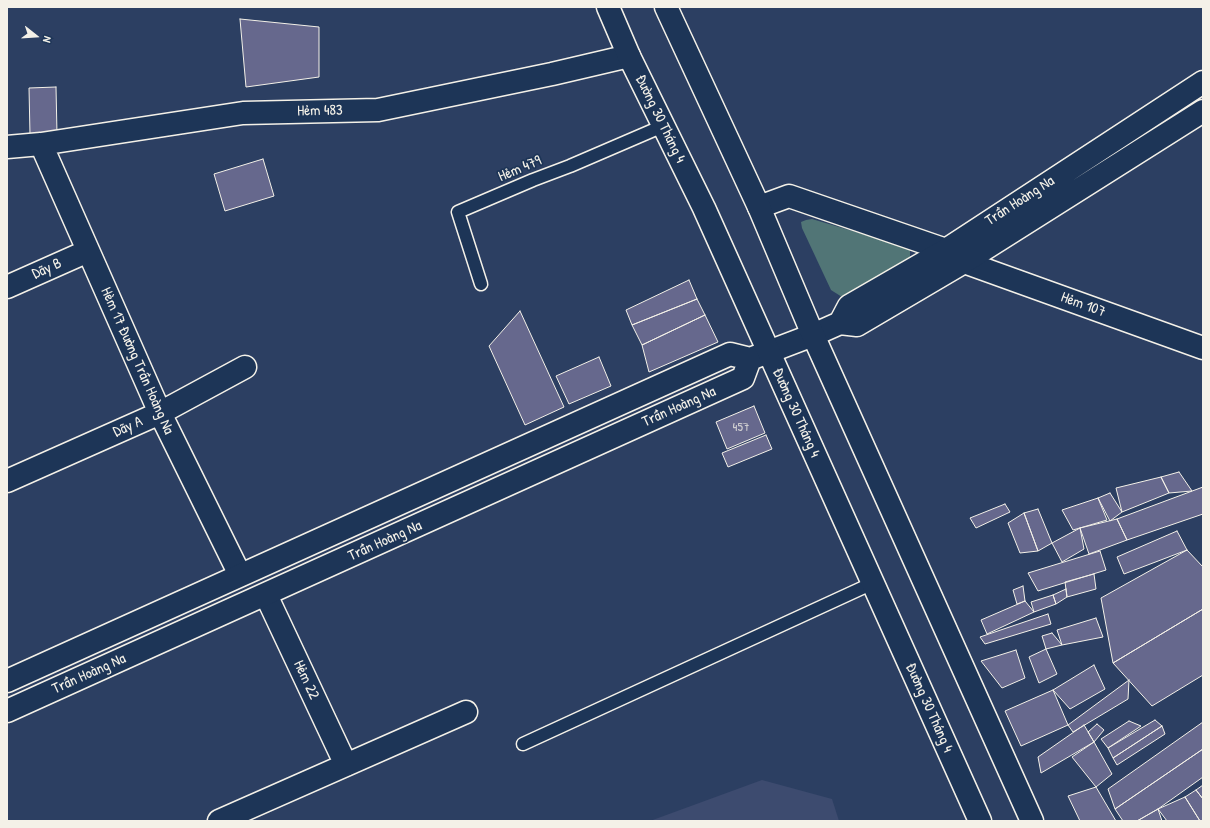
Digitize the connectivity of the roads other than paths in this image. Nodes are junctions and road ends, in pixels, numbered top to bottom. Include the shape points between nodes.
1 (608, 7) edge
2 (666, 7) edge
3 (629, 56) junction
4 (1203, 82) edge
5 (1203, 111) edge
6 (664, 126) junction
7 (40, 144) junction
8 (7, 147) edge
9 (759, 207) junction
10 (946, 250) junction
11 (88, 251) junction
12 (964, 262) junction
13 (481, 284) dead end
14 (7, 287) edge
15 (840, 323) junction
16 (813, 335) junction
17 (1203, 348) edge
18 (759, 355) junction
19 (245, 367) dead end
20 (160, 413) junction
21 (7, 481) edge
22 (240, 575) junction
23 (873, 583) junction
24 (266, 595) junction
25 (7, 681) edge
26 (7, 711) edge
27 (466, 712) dead end
28 (523, 744) dead end
29 (346, 765) junction
30 (219, 821) edge
31 (980, 821) edge
32 (1032, 821) edge

1 - 3 main road, Đường 30 Tháng 4
2 - 9 main road
3 - 6 main road, Đường 30 Tháng 4
3 - 7 main road, Hẻm 483 via 378,110 243,113
4 - 10 main road, Trần Hoàng Na
5 - 12 main road, Trần Hoàng Na
6 - 13 lane, Hẻm 479 via 458,212
6 - 18 main road, Đường 30 Tháng 4 via 759,329
7 - 8 main road, Hẻm 483
7 - 11 main road, Hèm 17 Đường Trần Hoàng Na
9 - 10 main road via 789,196
9 - 16 main road
10 - 15 main road, Trần Hoàng Na via 849,306
11 - 14 main road, Dãy B
11 - 20 main road, Hèm 17 Đường Trần Hoàng Na
12 - 15 main road, Trần Hoàng Na via 857,325
12 - 17 main road, Hẻm 107
15 - 16 main road, Trần Hoàng Na
16 - 18 main road, Trần Hoàng Na
16 - 32 main road
18 - 22 main road, Trần Hoàng Na via 730,354
18 - 23 main road, Đường 30 Tháng 4
18 - 24 main road, Trần Hoàng Na via 743,378
19 - 20 main road, Dãy A
20 - 21 main road, Dãy A
20 - 22 main road, Hèm 17 Đường Trần Hoàng Na
22 - 25 main road, Trần Hoàng Na
23 - 28 lane
23 - 31 main road, Đường 30 Tháng 4
24 - 26 main road, Trần Hoàng Na
24 - 29 main road, Hẻm 22
27 - 29 main road
29 - 30 main road

